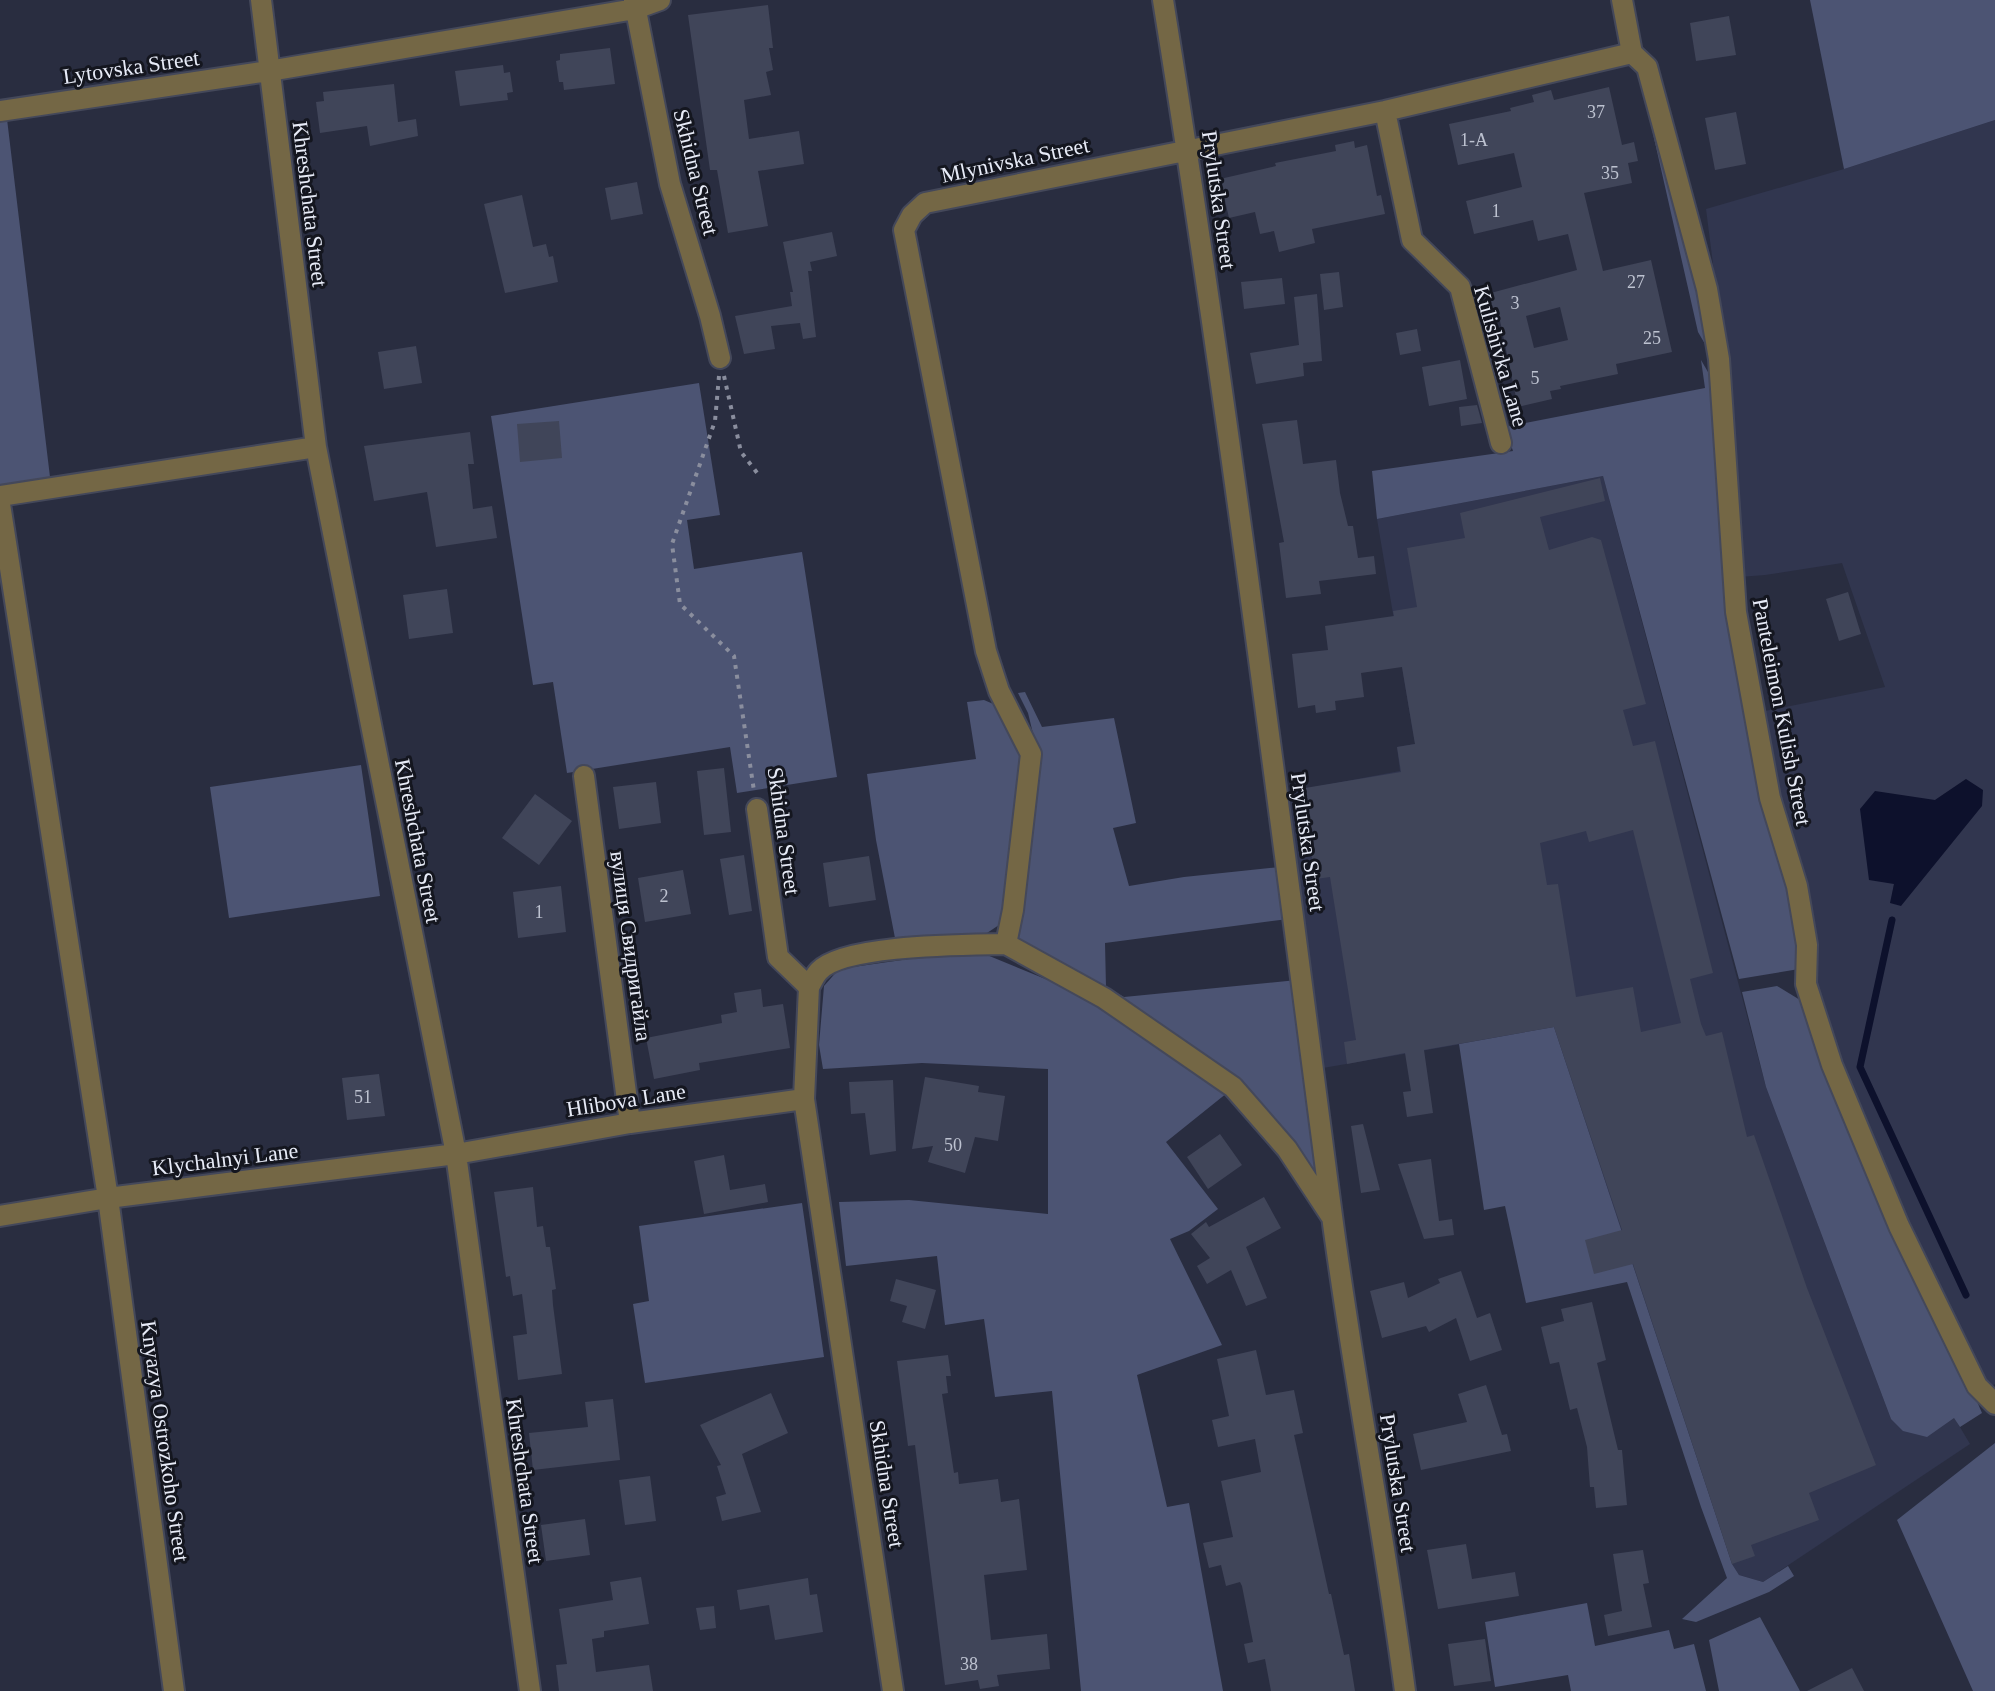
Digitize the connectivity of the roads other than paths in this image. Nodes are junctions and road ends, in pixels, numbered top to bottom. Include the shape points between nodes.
1 (261, 0) edge
2 (660, 0) edge
3 (1163, 0) edge
4 (1622, 0) edge
5 (635, 4) edge
6 (1632, 53) junction
7 (269, 71) junction
8 (0, 111) edge
9 (1385, 111) junction
10 (1188, 149) junction
11 (720, 358) road end
12 (1501, 443) dead end
13 (316, 447) junction
14 (0, 496) edge
15 (0, 504) edge
16 (584, 776) dead end
17 (757, 809) road end
18 (1006, 944) junction
19 (809, 987) junction
20 (804, 1099) junction
21 (630, 1123) junction
22 (456, 1154) junction
23 (108, 1198) junction
24 (0, 1216) edge
25 (1333, 1219) junction
26 (1995, 1404) edge
27 (174, 1691) edge
28 (530, 1691) edge
29 (893, 1691) edge
30 (1405, 1691) edge

1 - 7 street, Khreshchata Street
2 - 5 street
3 - 10 street, Prylutska Street
4 - 6 street, Panteleimon Kulish Street
5 - 7 street
5 - 11 street, Skhidna Street via 670,184
6 - 9 street, Mlynivska Street
6 - 26 street, Panteleimon Kulish Street via 1647,67 1707,289 1719,359 1736,612 1770,798 1797,886 1807,945 1806,984 1832,1065 1899,1226 1977,1386
7 - 8 street, Lytovska Street
7 - 13 street, Khreshchata Street
9 - 10 street, Mlynivska Street
9 - 12 street, Kulishivka Lane via 1412,240 1460,287
10 - 18 street, Mlynivska Street via 925,203 904,230 986,651 999,691 1031,754
10 - 25 street, Prylutska Street
13 - 14 street
13 - 22 street, Khreshchata Street
15 - 23 street, Knyazya Ostrozkoho Street
16 - 21 street, вулиця Свидригайла
17 - 19 street, Skhidna Street via 778,957
18 - 19 street via 854,954 820,969
18 - 25 street via 1104,998 1233,1087 1287,1149
19 - 20 street, Skhidna Street
20 - 21 street, Hlibova Lane
20 - 29 street, Skhidna Street
21 - 22 street, Hlibova Lane
22 - 23 street, Klychalnyi Lane
22 - 28 street, Khreshchata Street
23 - 24 street, Klychalnyi Lane
23 - 27 street, Knyazya Ostrozkoho Street
25 - 30 street, Prylutska Street

